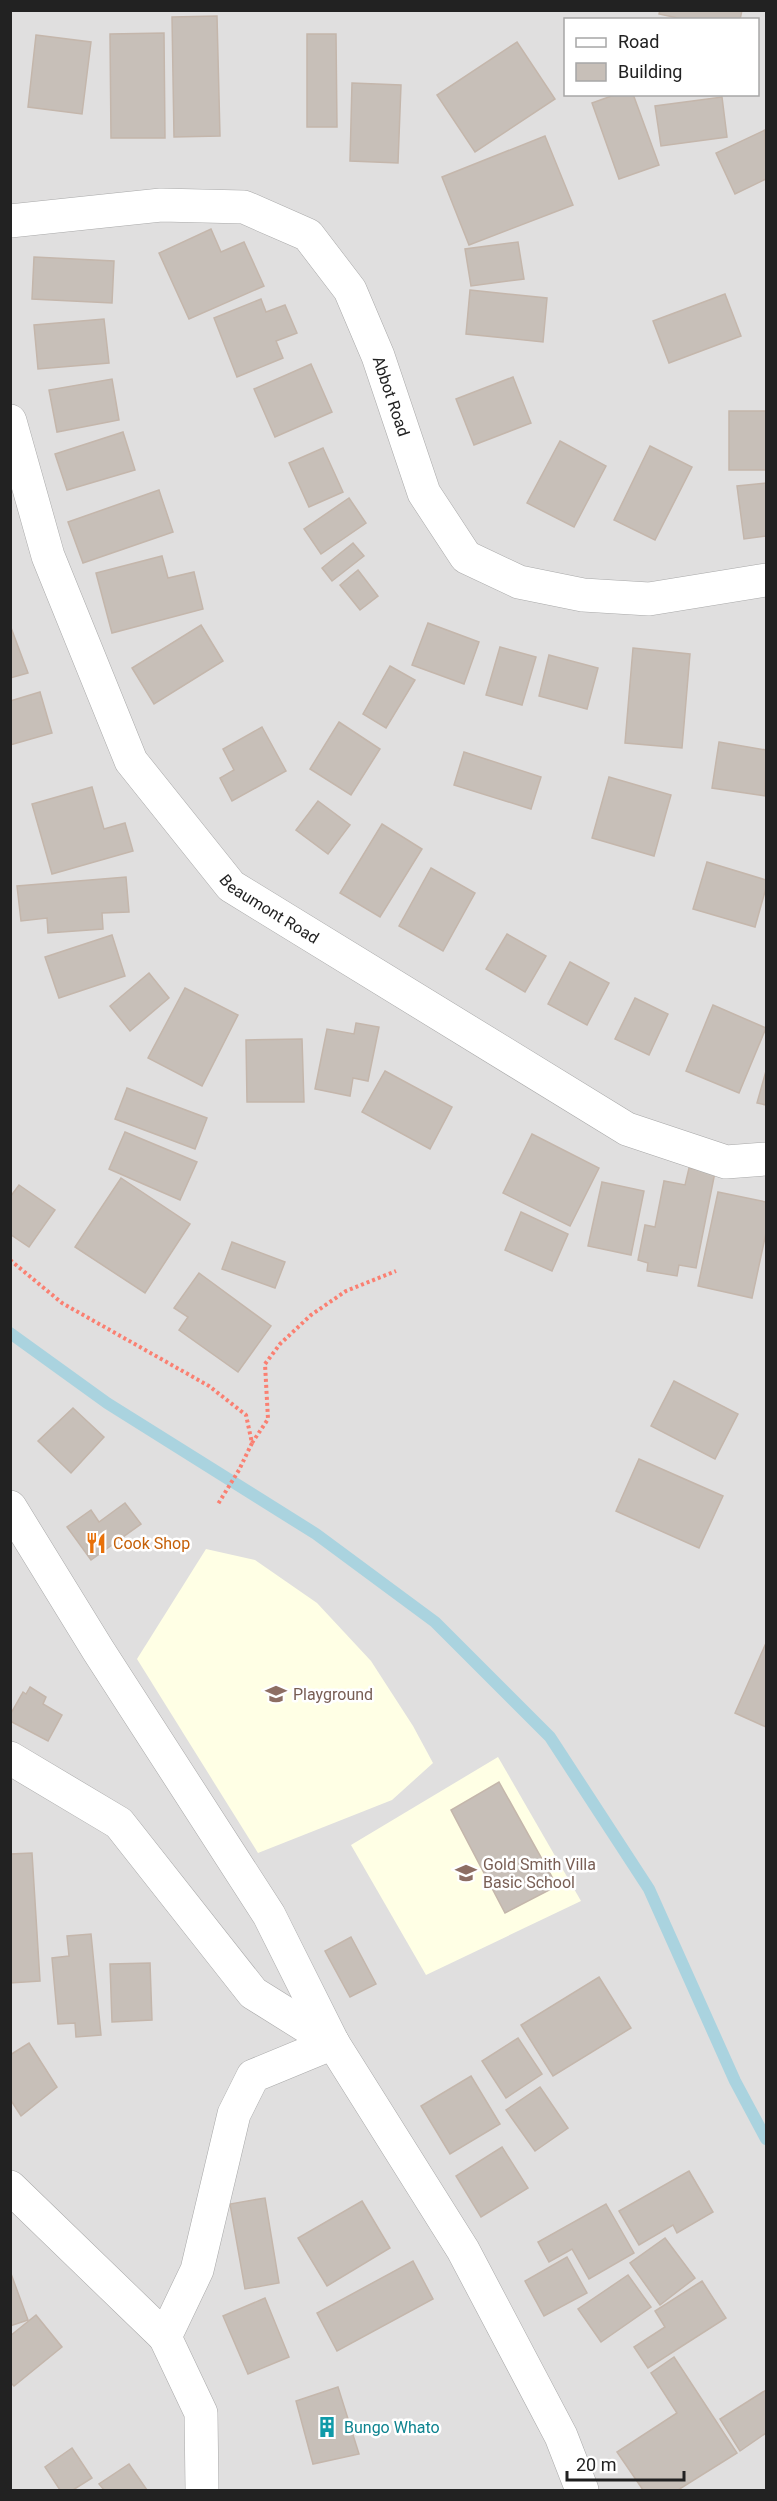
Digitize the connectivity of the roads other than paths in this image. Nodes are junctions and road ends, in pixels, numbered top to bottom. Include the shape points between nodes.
1 (10, 221) edge
2 (10, 421) edge
3 (766, 580) edge
4 (766, 1159) edge
5 (10, 1507) edge
6 (10, 1758) edge
7 (333, 2043) junction
8 (10, 2187) edge
9 (165, 2337) junction
10 (202, 2490) edge
11 (582, 2490) edge

1 - 3 street, Abbot Road via 161,205 244,207 308,235 350,290 378,356 424,493 466,556 519,582 583,595 649,599
2 - 4 street, Beaumont Road via 48,556 131,761 231,886 627,1130 726,1162
5 - 7 street via 269,1915
6 - 7 street via 119,1823 253,1993
7 - 9 street via 254,2076 234,2114 197,2270
7 - 11 street via 464,2250 561,2436
8 - 9 street
9 - 10 street via 201,2413

